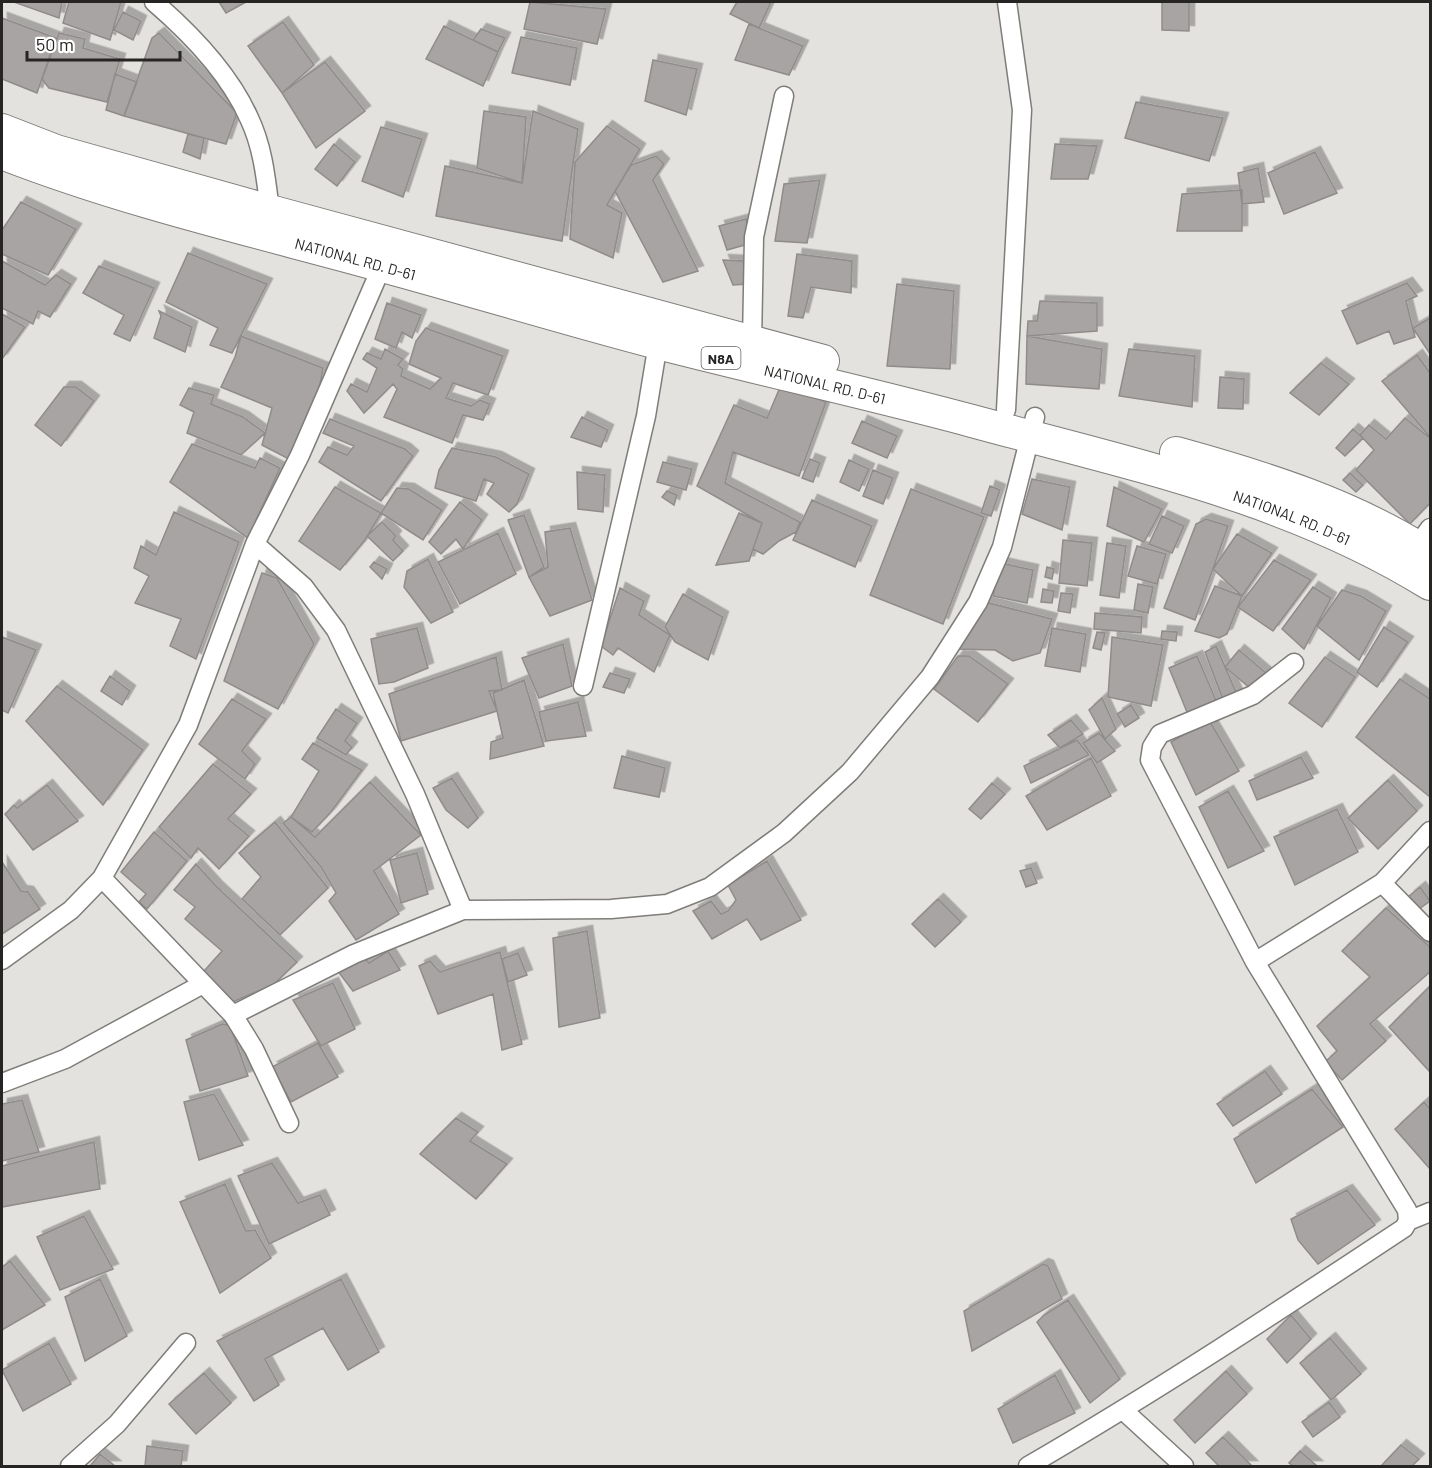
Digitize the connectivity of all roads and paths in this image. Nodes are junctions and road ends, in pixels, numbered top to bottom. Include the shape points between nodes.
1 (154, 2) edge
2 (1007, 2) edge
3 (784, 96) dead end
4 (2, 130) edge
5 (2, 153) edge
6 (270, 211) junction
7 (382, 266) junction
8 (658, 343) junction
9 (752, 343) junction
10 (1024, 421) junction
11 (1426, 543) edge
12 (255, 544) junction
13 (1431, 584) edge
14 (1294, 663) dead end
15 (583, 686) dead end
16 (1431, 831) edge
17 (102, 878) junction
18 (1382, 882) junction
19 (463, 909) junction
20 (1431, 932) edge
21 (2, 960) edge
22 (1255, 962) junction
23 (201, 985) junction
24 (233, 1015) junction
25 (2, 1083) edge
26 (289, 1123) dead end
27 (1431, 1212) edge
28 (1408, 1221) junction
29 (186, 1343) dead end
30 (1124, 1411) junction
31 (70, 1467) edge
32 (1028, 1467) edge
33 (1184, 1467) edge

1 - 6 street via 219,70 249,117 263,160
2 - 10 street via 1022,110
3 - 9 street via 754,237
4 - 6 highway, NATIONAL RD. D-61 / N8A via 56,151
5 - 7 highway, NATIONAL RD. D-61 / N8A via 235,227
6 - 9 highway, NATIONAL RD. D-61 / N8A
7 - 8 highway, NATIONAL RD. D-61 / N8A
7 - 12 street via 305,445
8 - 10 highway, NATIONAL RD. D-61 / N8A
8 - 15 street via 646,416
9 - 10 highway, NATIONAL RD. D-61 / N8A
10 - 11 highway, NATIONAL RD. D-61 / N8A via 1258,476
10 - 13 highway, NATIONAL RD. D-61 / N8A via 1253,499 1328,531
10 - 19 street via 1002,547 978,602 930,677 850,772 784,833 710,887 667,904 611,909
12 - 17 street via 188,725
12 - 19 street via 304,587 336,630 411,783
14 - 22 street via 1253,695 1160,734 1150,760
16 - 18 street
17 - 21 street via 71,910
17 - 23 street
18 - 20 street
18 - 22 street
19 - 24 street via 354,954
22 - 28 street via 1407,1210
23 - 24 street
23 - 25 street via 65,1059
24 - 26 street
27 - 28 street
28 - 30 street via 1404,1228
29 - 31 street via 117,1424
30 - 32 street
30 - 33 street

